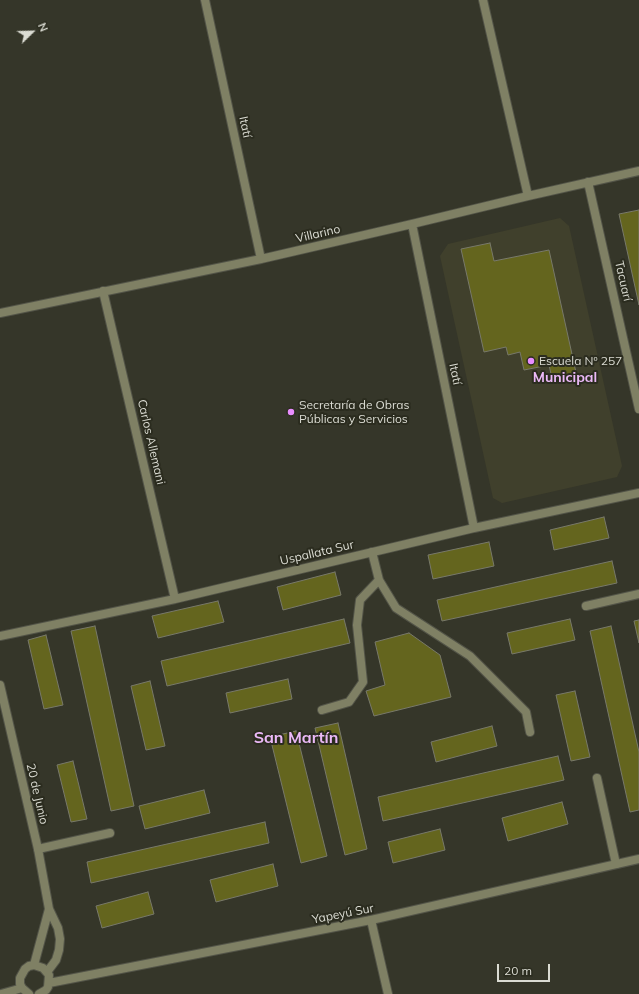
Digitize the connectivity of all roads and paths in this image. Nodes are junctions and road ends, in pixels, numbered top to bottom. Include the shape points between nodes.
1 (205, 0) edge
2 (483, 0) edge
3 (639, 171) edge
4 (588, 182) junction
5 (528, 196) junction
6 (412, 224) junction
7 (261, 259) junction
8 (103, 291) junction
9 (0, 313) edge
10 (639, 409) edge
11 (639, 494) edge
12 (474, 528) junction
13 (372, 552) junction
14 (379, 580) junction
15 (639, 594) edge
16 (175, 599) junction
17 (586, 606) dead end
18 (0, 636) edge
19 (0, 685) edge
20 (322, 710) dead end
21 (530, 732) dead end
22 (597, 778) dead end
23 (110, 833) dead end
24 (38, 849) junction
25 (639, 859) edge
26 (616, 864) junction
27 (49, 909) junction
28 (371, 920) junction
29 (34, 965) junction
30 (47, 972) junction
31 (45, 990) edge
32 (25, 992) edge
33 (1, 994) edge
34 (388, 994) edge

1 - 7 street, Itatí
2 - 5 street
3 - 4 street, Villarino
4 - 5 street, Villarino
4 - 10 street, Tacuarí
5 - 6 street, Villarino
6 - 7 street, Villarino
6 - 12 street, Itatí
7 - 8 street, Villarino
8 - 9 street, Villarino
8 - 16 street, Carlos Allemani
11 - 12 street, Uspallata Sur
12 - 13 street, Uspallata Sur
13 - 14 street
13 - 16 street, Uspallata Sur
14 - 20 street via 360,600 357,625 363,682 349,702
14 - 21 street via 396,608 470,656 526,712
15 - 17 street
16 - 18 street, Uspallata Sur
19 - 24 street, 20 de Junio
22 - 26 street
23 - 24 street
24 - 27 street, 20 de Junio
25 - 26 street, Yapeyú Sur
26 - 28 street, Yapeyú Sur
27 - 29 street, 20 de Junio
27 - 30 street, 20 de Junio via 60,939 56,960
28 - 31 street, Yapeyú Sur
28 - 34 street
29 - 30 street
29 - 32 street via 21,973 20,984
30 - 31 street, Yapeyú Sur via 49,975
32 - 33 street

